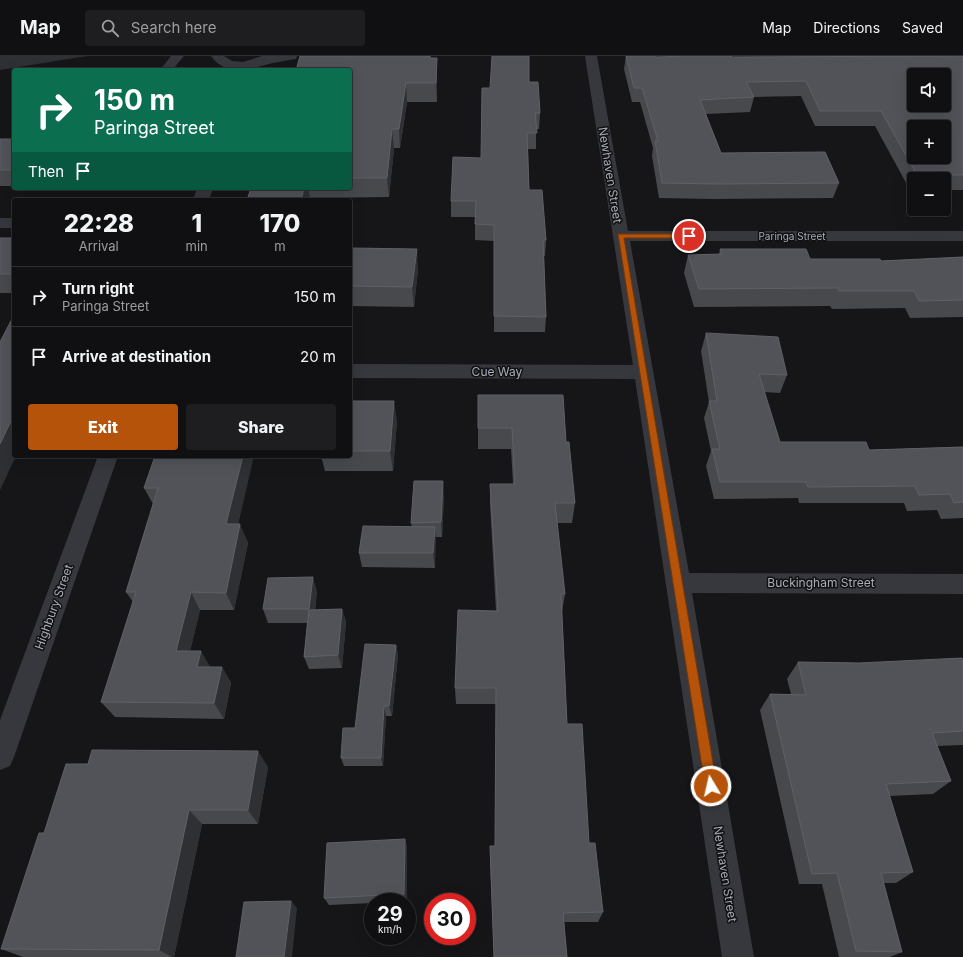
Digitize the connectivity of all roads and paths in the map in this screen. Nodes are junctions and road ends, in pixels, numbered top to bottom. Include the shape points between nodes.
1 (178, 56) edge
2 (291, 56) edge
3 (591, 56) edge
4 (262, 62) edge
5 (224, 63) edge
6 (167, 68) edge
7 (0, 223) edge
8 (12, 224) edge
9 (620, 236) junction
10 (963, 236) edge
11 (352, 371) edge
12 (644, 372) junction
13 (107, 458) edge
14 (679, 583) junction
15 (963, 584) edge
16 (0, 757) edge
17 (738, 957) edge

1 - 6 street
2 - 4 street
3 - 9 street, Newhaven Street
4 - 5 street via 241,65
7 - 8 street
9 - 10 street, Paringa Street
9 - 12 street, Newhaven Street
11 - 12 street, Cue Way
12 - 14 street, Newhaven Street
13 - 16 street, Highbury Street
14 - 15 street, Buckingham Street
14 - 17 street, Newhaven Street

